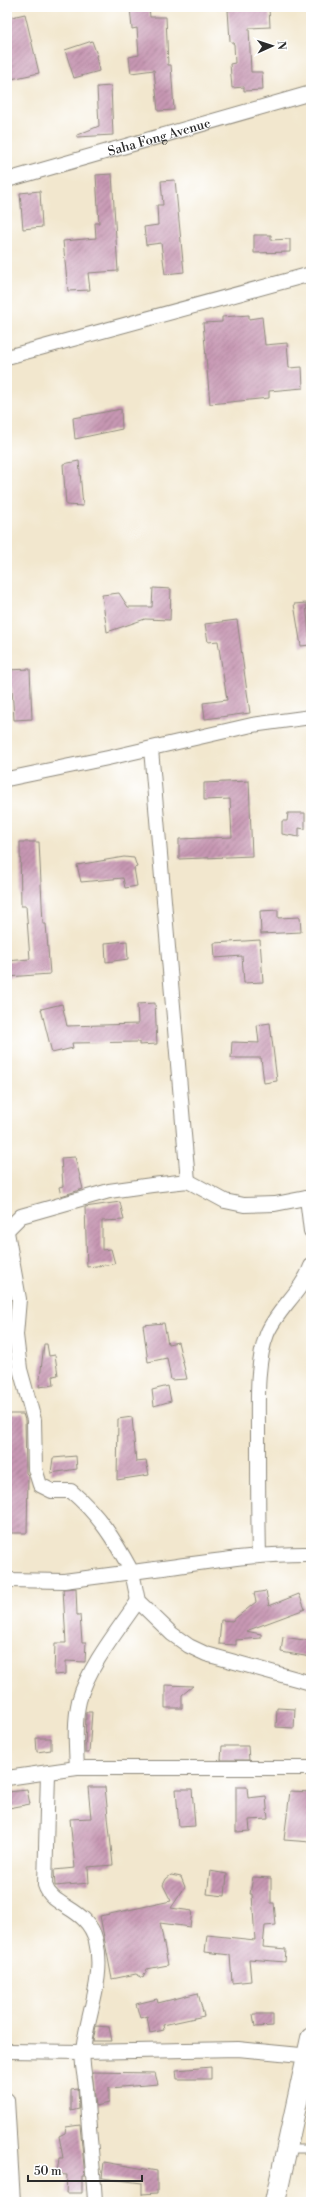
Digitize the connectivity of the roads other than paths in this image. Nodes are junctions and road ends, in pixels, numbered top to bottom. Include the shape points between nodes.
1 (311, 93) edge
2 (7, 180) edge
3 (311, 274) edge
4 (7, 357) edge
5 (311, 717) edge
6 (151, 749) junction
7 (7, 779) edge
8 (188, 1181) junction
9 (309, 1198) edge
10 (7, 1231) edge
11 (311, 1231) edge
12 (311, 1266) edge
13 (311, 1554) edge
14 (259, 1556) junction
15 (132, 1572) junction
16 (7, 1580) edge
17 (138, 1601) junction
18 (311, 1683) edge
19 (77, 1768) junction
20 (311, 1768) edge
21 (48, 1773) junction
22 (7, 1778) edge
23 (310, 2050) edge
24 (7, 2051) edge
25 (82, 2052) junction
26 (7, 2100) edge
27 (8, 2140) edge
28 (287, 2149) junction
29 (311, 2149) edge
30 (13, 2202) edge
31 (95, 2202) edge
32 (275, 2202) edge

1 - 2 street, Saha Fong Avenue
3 - 4 street
5 - 6 street via 252,725
6 - 7 street
6 - 8 street
8 - 9 street via 235,1204 275,1204
8 - 10 street via 82,1198 21,1216
9 - 11 street
10 - 15 street via 19,1299 16,1335 20,1369 34,1420 35,1469 40,1485 52,1491 71,1491 91,1508 105,1525
12 - 14 street via 308,1275 275,1319 262,1354 258,1393
13 - 14 street
14 - 15 street
15 - 16 street via 64,1580
15 - 17 street
17 - 18 street via 172,1634 189,1646 206,1654
17 - 19 street via 100,1657 79,1701 76,1728
19 - 20 street
19 - 21 street
21 - 22 street
21 - 25 street via 45,1885 47,1894 85,1920 96,1940 98,1953 99,1969
23 - 25 street
23 - 28 street
24 - 25 street
25 - 31 street
26 - 27 street
27 - 30 street
28 - 29 lane
28 - 32 street

